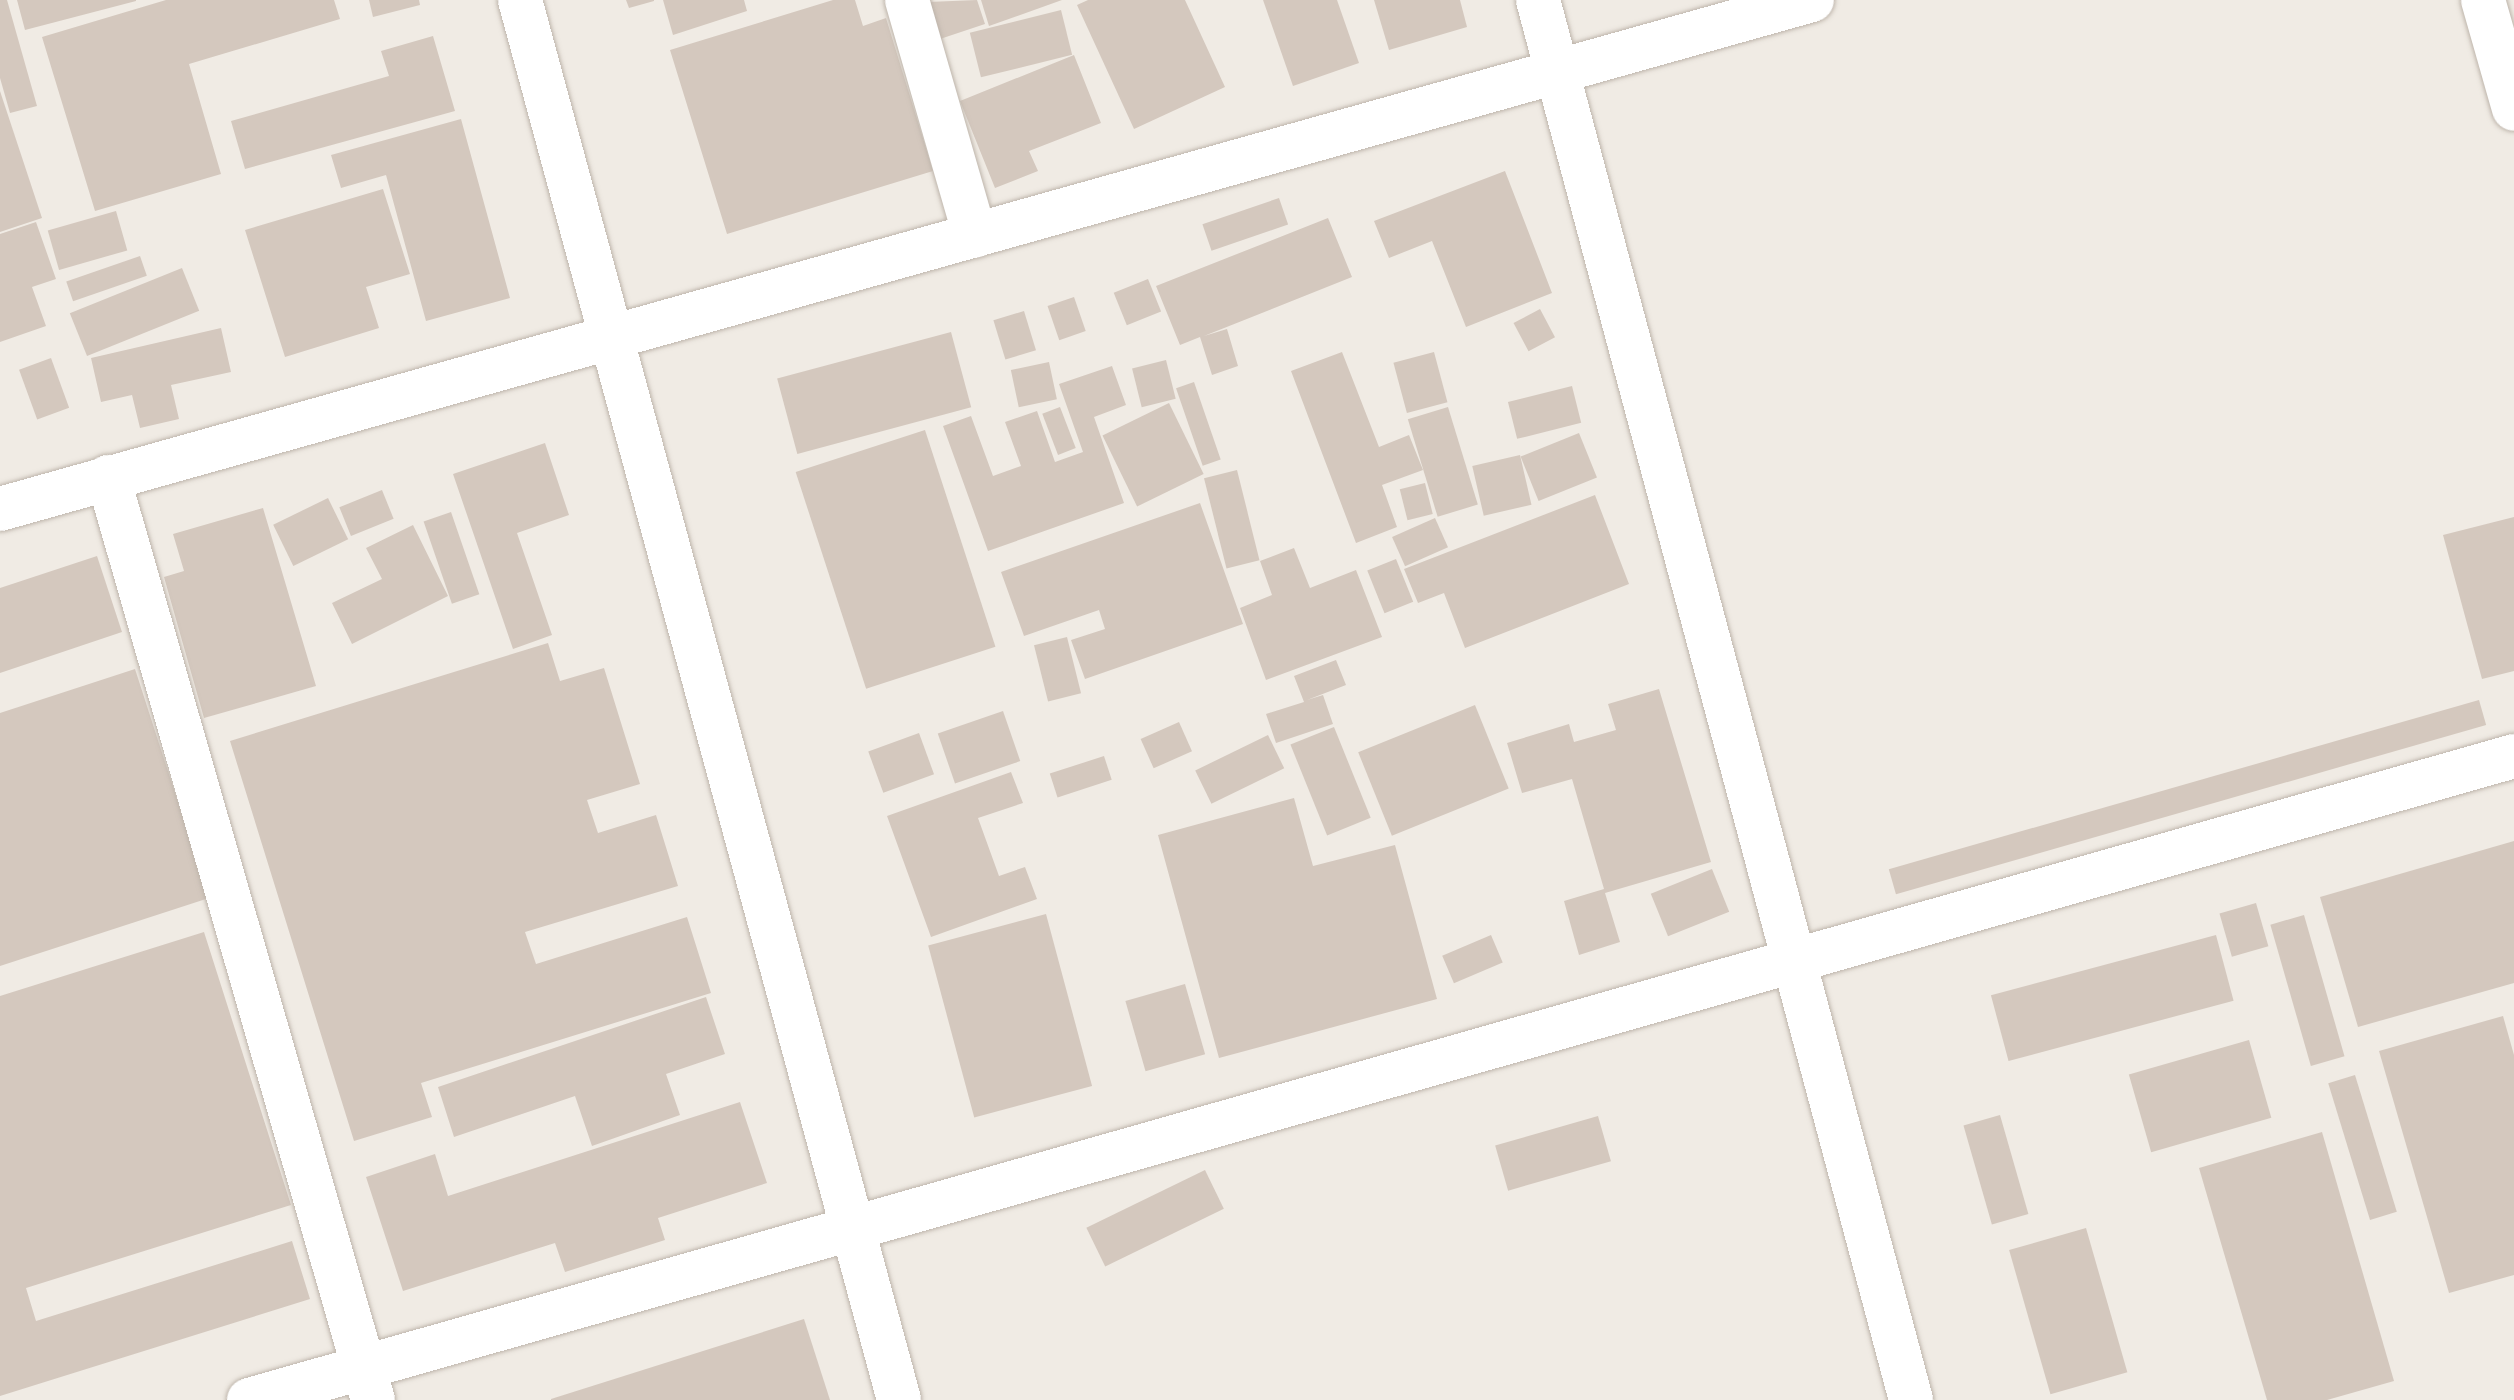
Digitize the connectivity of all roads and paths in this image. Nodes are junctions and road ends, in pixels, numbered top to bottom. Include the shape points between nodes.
1 (520, 0) edge
2 (907, 0) edge
3 (1538, 0) edge
4 (1812, 0) edge
5 (2483, 0) edge
6 (1558, 72) junction
7 (2514, 109) edge
8 (975, 235) junction
9 (611, 338) junction
10 (108, 477) junction
11 (0, 509) edge
12 (2514, 756) edge
13 (1791, 961) junction
14 (853, 1228) junction
15 (368, 1384) edge
16 (249, 1400) edge
17 (899, 1400) edge
18 (1911, 1400) edge

1 - 9 street
2 - 8 street
3 - 6 street
4 - 6 street
5 - 7 street
6 - 8 street
6 - 13 street
8 - 9 street
9 - 10 street
9 - 14 street
10 - 11 street
10 - 15 street
12 - 13 street
13 - 14 street
13 - 18 street
14 - 15 street
14 - 17 street
15 - 16 street

